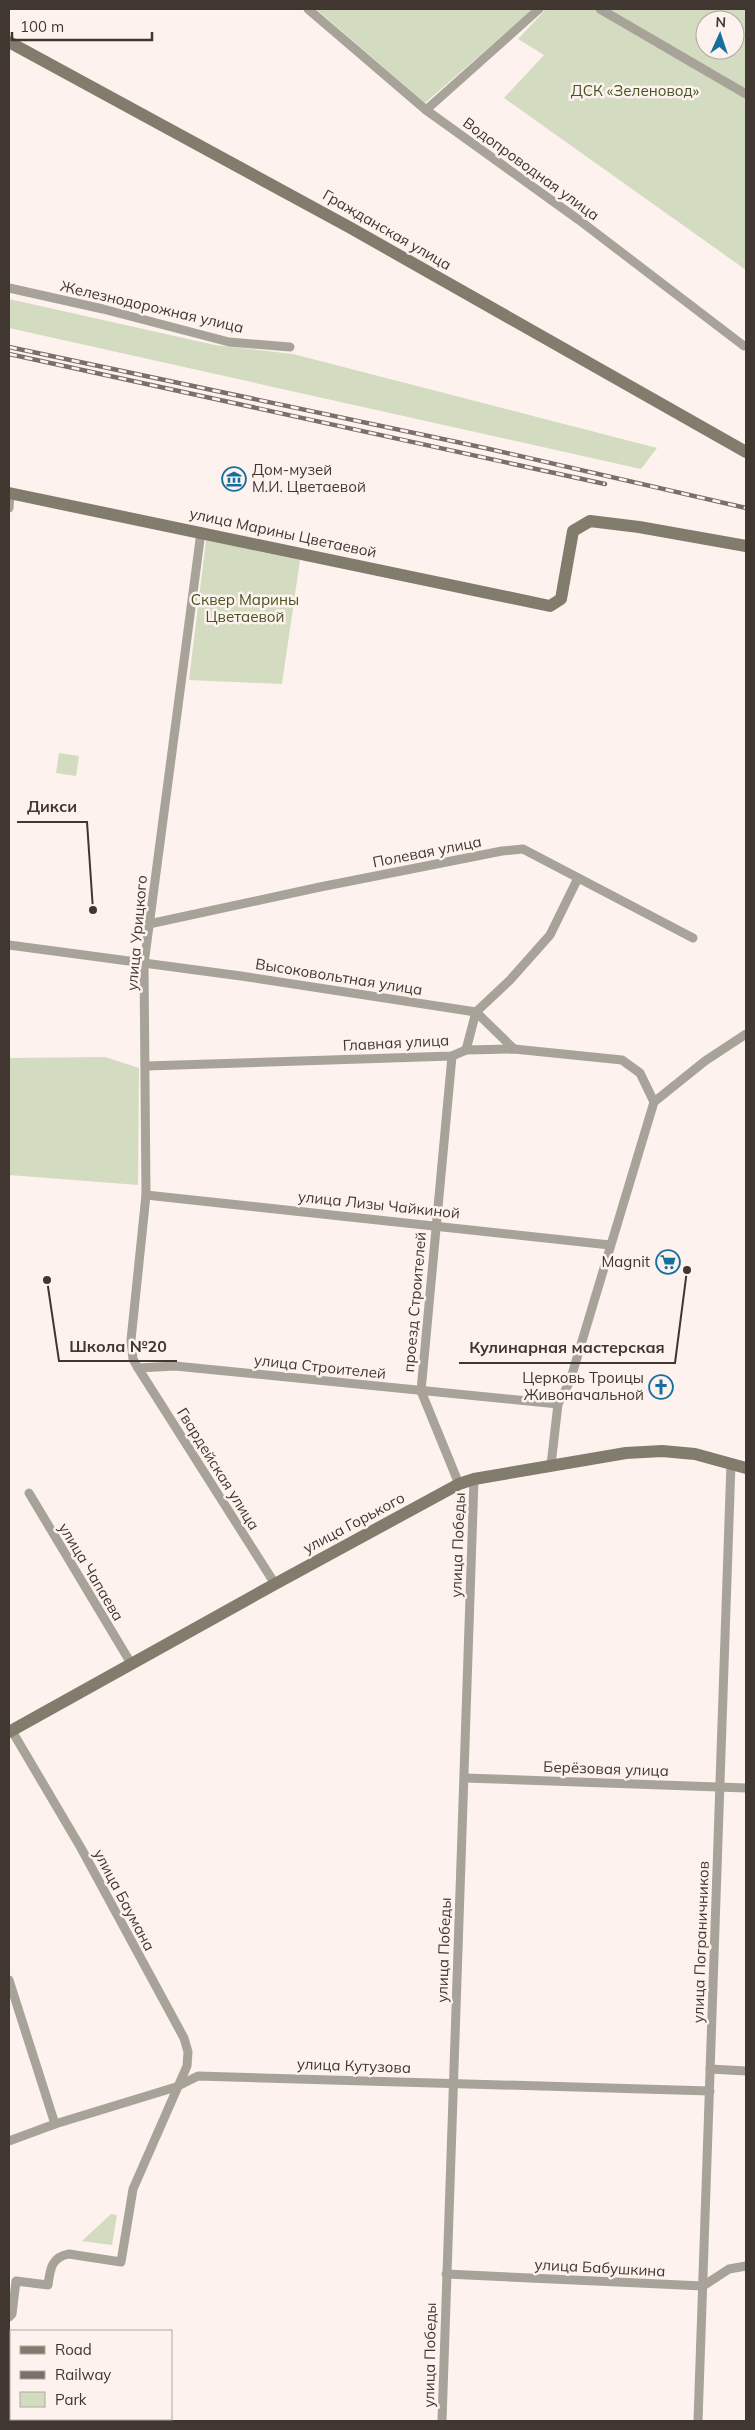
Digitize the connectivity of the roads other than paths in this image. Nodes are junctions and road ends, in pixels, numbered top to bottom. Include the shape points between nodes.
1 (308, 9) edge
2 (539, 9) edge
3 (600, 9) edge
4 (9, 42) edge
5 (746, 94) edge
6 (426, 110) junction
7 (9, 288) edge
8 (744, 346) dead end
9 (290, 347) dead end
10 (746, 452) edge
11 (10, 493) edge
12 (9, 508) edge
13 (201, 532) junction
14 (746, 546) edge
15 (578, 878) junction
16 (149, 924) junction
17 (693, 938) dead end
18 (9, 945) edge
19 (144, 964) junction
20 (476, 1012) junction
21 (746, 1034) edge
22 (514, 1049) junction
23 (466, 1050) junction
24 (452, 1056) junction
25 (146, 1066) junction
26 (654, 1102) junction
27 (146, 1195) junction
28 (436, 1224) junction
29 (610, 1244) junction
30 (138, 1368) junction
31 (421, 1391) junction
32 (558, 1404) junction
33 (731, 1463) junction
34 (551, 1465) junction
35 (746, 1468) edge
36 (474, 1479) junction
37 (459, 1484) junction
38 (29, 1492) dead end
39 (275, 1584) junction
40 (132, 1665) junction
41 (10, 1731) edge
42 (465, 1778) junction
43 (721, 1786) junction
44 (746, 1788) edge
45 (9, 1980) edge
46 (710, 2070) junction
47 (746, 2071) edge
48 (452, 2083) junction
49 (176, 2087) junction
50 (710, 2091) junction
51 (55, 2124) junction
52 (9, 2141) edge
53 (746, 2266) edge
54 (446, 2274) junction
55 (703, 2286) junction
56 (9, 2317) edge
57 (442, 2421) edge
58 (698, 2421) edge

1 - 6 street, Водопроводная улица
2 - 6 street
3 - 5 street
4 - 10 street, Гражданская улица via 332,218
6 - 8 street, Водопроводная улица via 580,220
7 - 9 street, Железнодорожная улица via 229,342
11 - 12 street
11 - 13 street, улица Марины Цветаевой
13 - 14 street, улица Марины Цветаевой via 550,606 561,599 573,531 590,521 639,526
13 - 16 street, улица Урицкого
15 - 16 street, Полевая улица via 523,849 502,851
15 - 17 street, Полевая улица
15 - 20 street via 550,935
16 - 19 street, улица Урицкого
18 - 19 street
19 - 20 street, Высоковольтная улица
19 - 25 street, улица Урицкого
20 - 22 street
20 - 23 street
21 - 26 street via 705,1061
22 - 23 street, Главная улица
22 - 26 street, Главная улица via 622,1060 640,1073
23 - 24 street, Главная улица
24 - 25 street, Главная улица
24 - 28 street, проезд Строителей
25 - 27 street, улица Урицкого
26 - 29 street
27 - 28 street, улица Лизы Чайкиной
27 - 30 street, улица Урицкого via 131,1340 133,1359
28 - 29 street, улица Лизы Чайкиной
28 - 31 street, проезд Строителей
29 - 32 street via 570,1381
30 - 31 street, улица Строителей via 175,1366
30 - 39 street, Гвардейская улица
31 - 32 street, улица Строителей
31 - 37 street, проезд Строителей
32 - 34 street
33 - 34 street, улица Горького via 695,1454 662,1451 626,1453
33 - 35 street, улица Горького
33 - 43 street, улица Пограничников
34 - 36 street, улица Горького
36 - 37 street, улица Горького
36 - 42 street, улица Победы
37 - 39 street, улица Горького
38 - 40 street, улица Чапаева
39 - 40 street, улица Горького
40 - 41 street, улица Горького
41 - 49 street, улица Баумана via 81,1848 184,2038 187,2066
42 - 43 street, Берёзовая улица
42 - 48 street, улица Победы
43 - 44 street, Берёзовая улица
43 - 46 street, улица Пограничников
45 - 51 street
46 - 47 street
46 - 50 street, улица Пограничников
48 - 49 street, улица Кутузова via 198,2076
48 - 50 street, улица Кутузова
48 - 54 street, улица Победы
49 - 51 street, улица Кутузова
49 - 56 street, улица Баумана via 132,2189 121,2262 69,2254 60,2256 50,2268 48,2285 16,2281
50 - 55 street, улица Пограничников
51 - 52 street, улица Кутузова
53 - 55 street via 729,2269
54 - 55 street, улица Бабушкина
54 - 57 street, улица Победы
55 - 58 street, улица Пограничников

